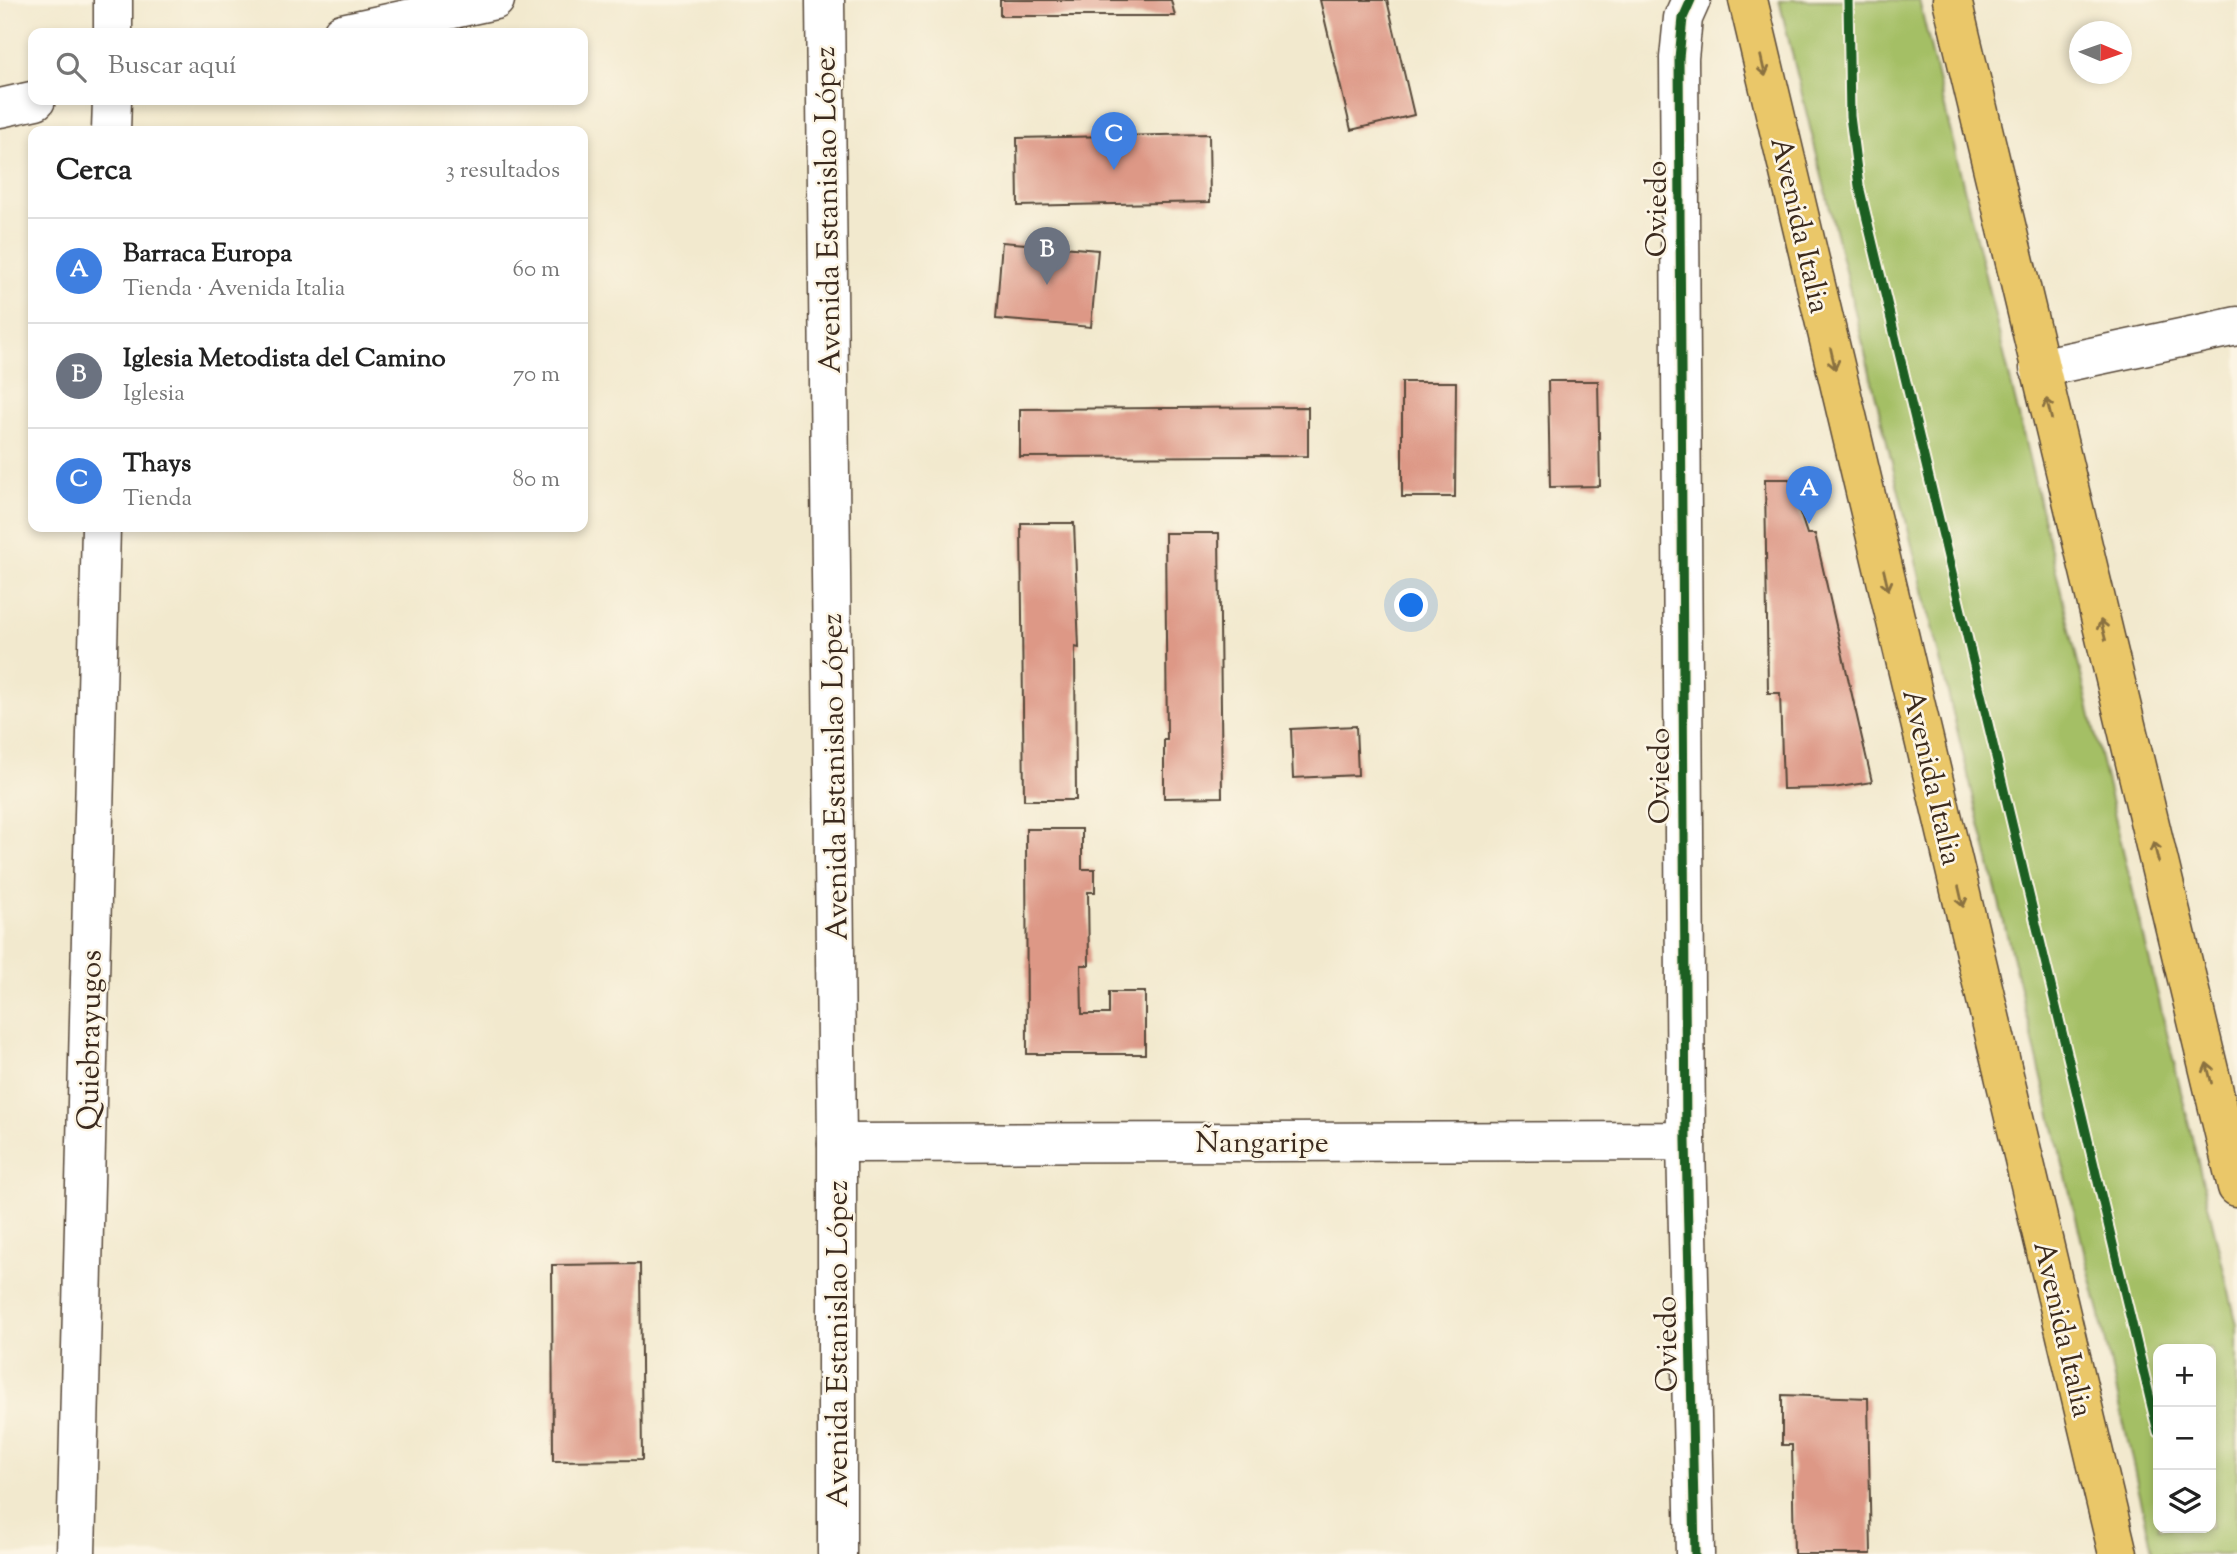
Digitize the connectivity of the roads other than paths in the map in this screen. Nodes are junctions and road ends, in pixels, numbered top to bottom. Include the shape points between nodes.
1 (113, 0) edge
2 (495, 0) edge
3 (825, 0) edge
4 (1691, 0) edge
5 (1748, 0) edge
6 (1952, 0) edge
7 (113, 28) edge
8 (365, 28) edge
9 (28, 102) edge
10 (112, 105) edge
11 (0, 108) edge
12 (111, 126) edge
13 (2237, 326) edge
14 (2039, 368) junction
15 (101, 532) edge
16 (1686, 1141) junction
17 (838, 1143) junction
18 (2237, 1187) edge
19 (76, 1554) edge
20 (837, 1554) edge
21 (1695, 1554) edge
22 (2118, 1554) edge

1 - 7 street
2 - 8 street
3 - 17 street, Avenida Estanislao López
4 - 16 street, Oviedo via 1683,18 1679,58
5 -> 22 main road, Avenida Italia
6 - 14 main road
9 - 11 street
10 - 12 street
13 - 14 street
18 -> 14 main road
15 - 19 street, Quiebrayugos
16 - 17 street, Ñangaripe
16 - 21 street, Oviedo
17 - 20 street, Avenida Estanislao López

